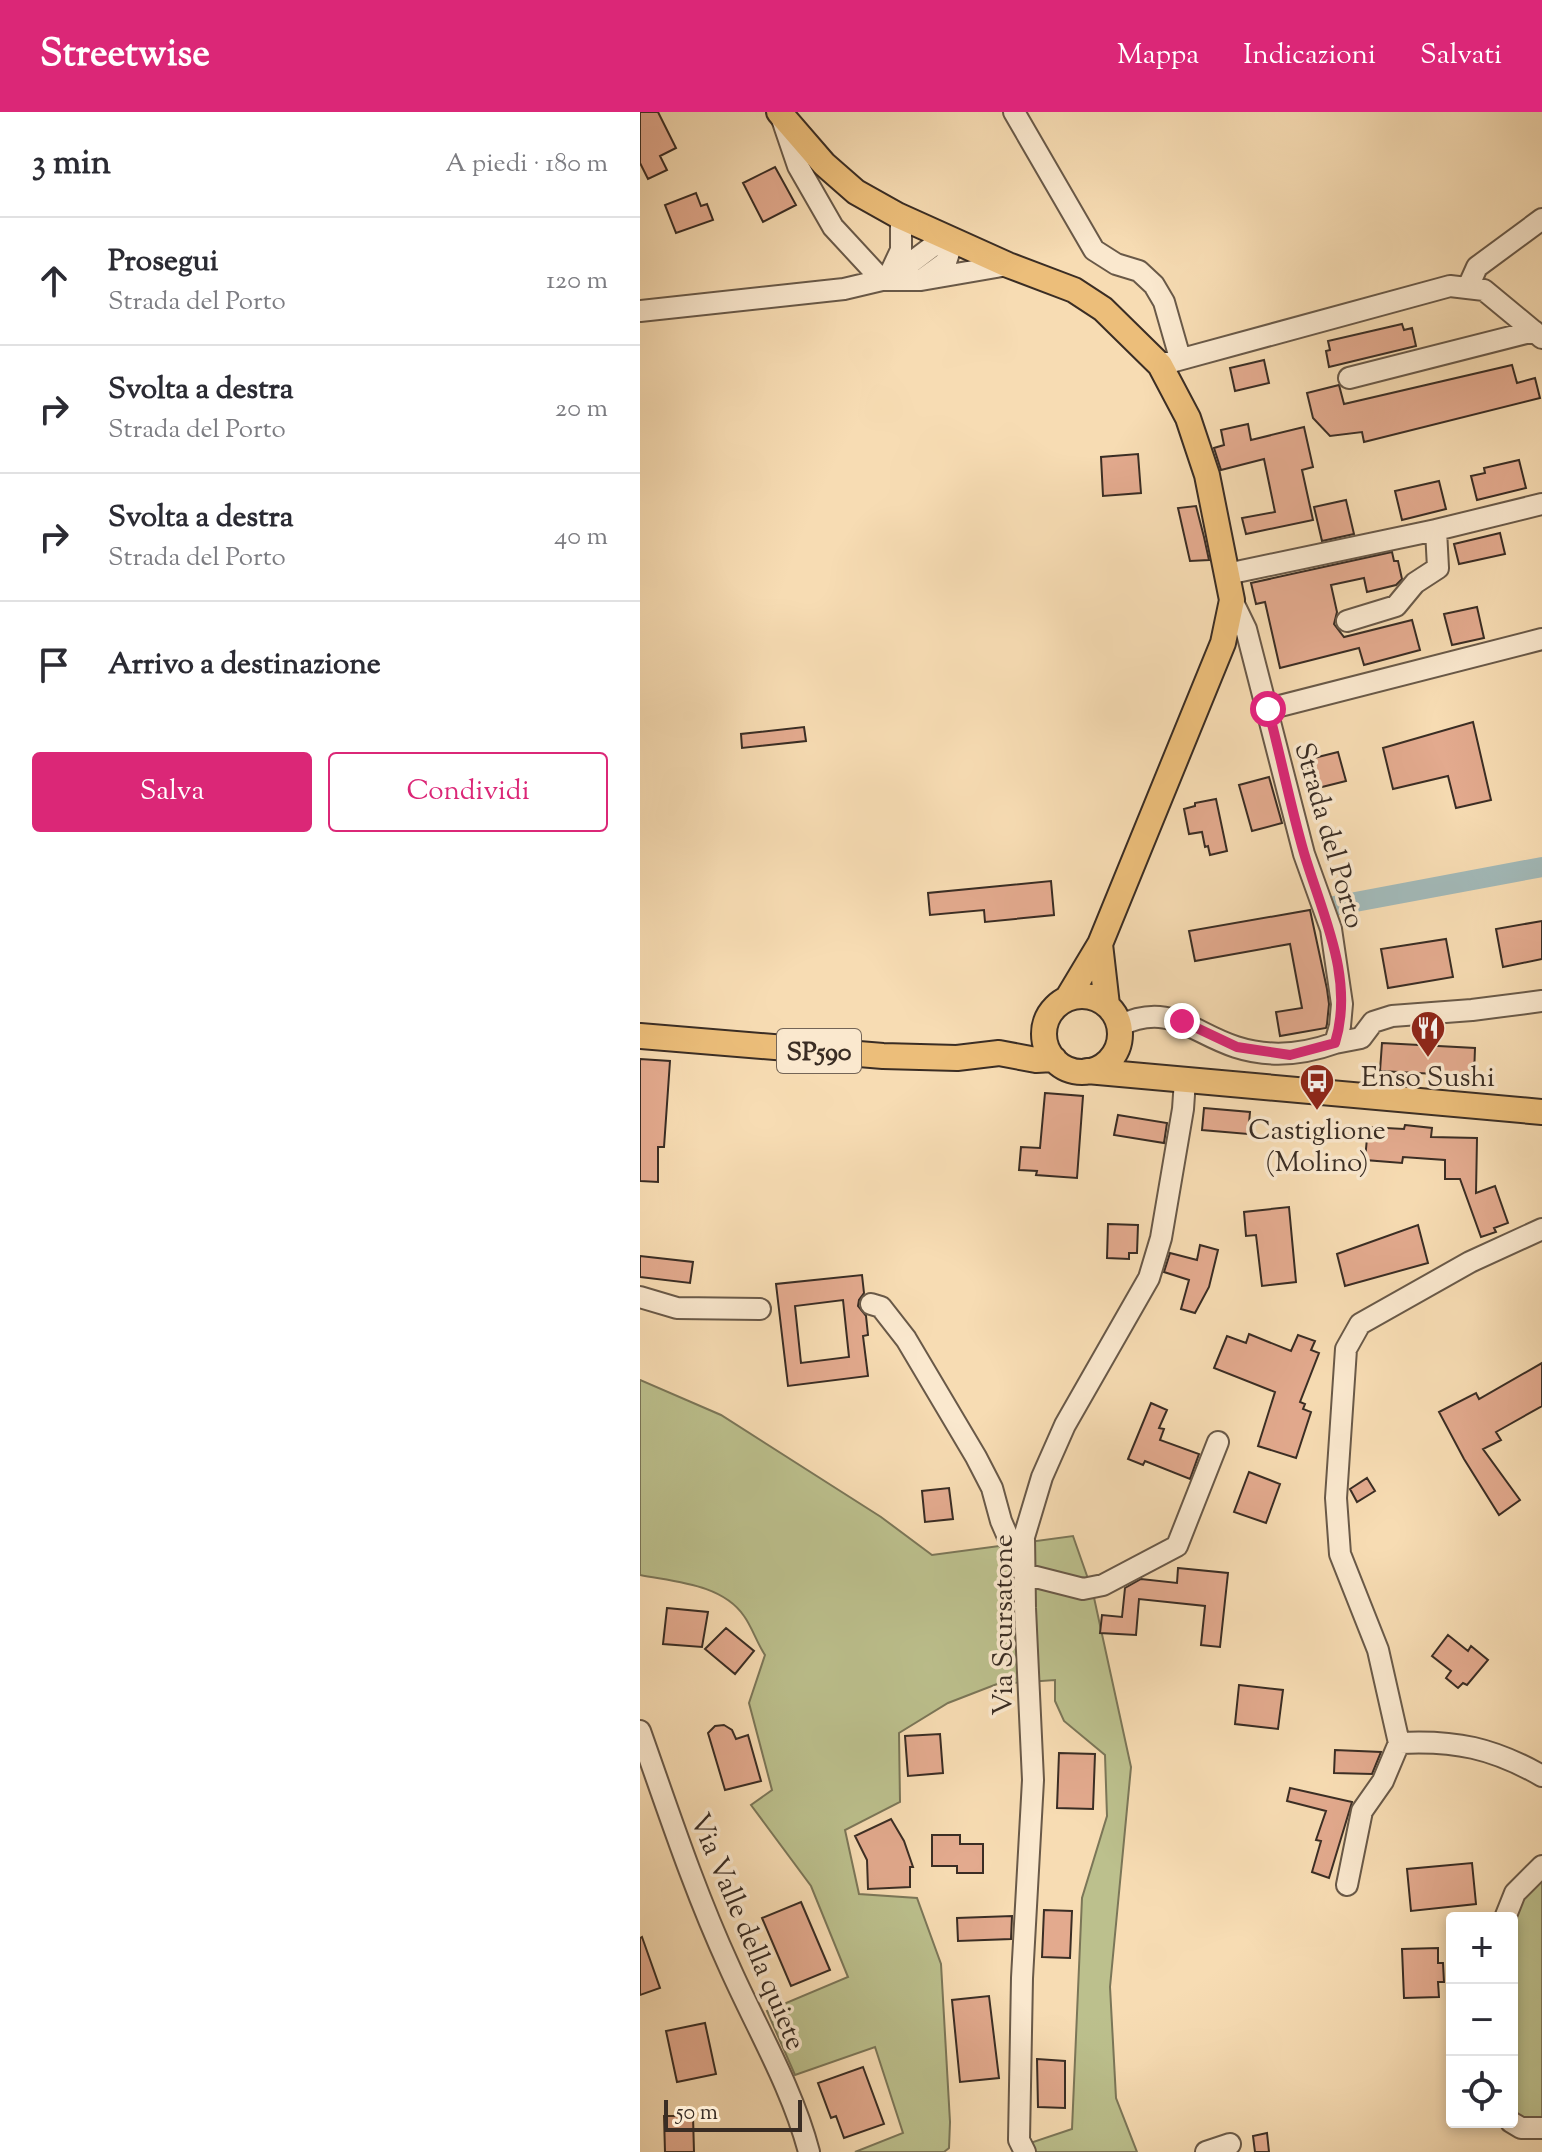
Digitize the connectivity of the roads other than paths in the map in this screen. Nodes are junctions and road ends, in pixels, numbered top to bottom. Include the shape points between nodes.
1 (1014, 112) edge
2 (780, 113) edge
3 (901, 217) junction
4 (1542, 219) edge
5 (949, 239) junction
6 (1008, 265) junction
7 (885, 280) junction
8 (921, 280) junction
9 (1468, 287) junction
10 (640, 311) edge
11 (1538, 334) edge
12 (1170, 362) junction
13 (1349, 378) dead end
14 (1542, 504) edge
15 (1436, 530) junction
16 (1227, 574) junction
17 (1232, 600) junction
18 (1347, 621) dead end
19 (1542, 639) edge
20 (1268, 709) junction
21 (1100, 944) junction
22 (1067, 999) junction
23 (1542, 1001) edge
24 (1113, 1016) junction
25 (1044, 1027) junction
26 (640, 1036) edge
27 (1335, 1043) junction
28 (1116, 1051) junction
29 (999, 1053) junction
30 (1054, 1059) junction
31 (1087, 1071) junction
32 (1174, 1079) junction
33 (1542, 1112) edge
34 (1542, 1229) edge
35 (640, 1297) edge
36 (871, 1304) dead end
37 (760, 1309) dead end
38 (1218, 1442) dead end
39 (1024, 1574) junction
40 (640, 1731) edge
41 (1399, 1743) junction
42 (1542, 1776) edge
43 (1542, 1866) edge
44 (1347, 1885) dead end
45 (1507, 1912) edge
46 (1518, 2126) edge
47 (1542, 2128) edge
48 (1230, 2144) dead end
49 (809, 2152) edge
50 (1025, 2152) edge
51 (1206, 2152) edge

1 - 12 street via 1094,250 1139,271 1154,285 1164,302
2 - 3 main road via 856,192
2 - 7 street via 798,166 833,227
3 - 5 main road
3 - 7 street via 901,250
4 - 9 street via 1477,267
5 - 6 main road
5 - 7 street
5 - 8 street via 946,262
6 - 8 street
6 - 12 main road via 1074,290
7 - 8 street
7 - 10 street
9 - 11 street via 1484,290
9 - 12 street via 1450,286
11 - 13 street
12 - 16 main road via 1207,475
14 - 15 street
15 - 16 street
15 - 18 street via 1438,568 1415,583 1396,606
16 - 17 main road
17 - 20 street, Strada del Porto via 1246,629
17 - 21 main road via 1223,643
19 - 20 street
20 - 27 street, Strada del Porto via 1304,854 1331,929 1342,1004
21 - 22 main road
21 - 24 main road
22 - 24 main road via 1088,996
22 - 25 main road, SP590 via 1056,1006
23 - 27 street via 1392,1016 1373,1022 1361,1038
24 - 27 street via 1158,1015 1237,1047 1290,1055
24 - 28 main road
25 - 29 main road, SP590
25 - 30 main road
26 - 29 main road, SP590 via 883,1056
28 - 31 main road via 1099,1068
28 - 32 main road, SP590
29 - 30 main road, SP590
30 - 31 main road, SP590 via 1063,1067
31 - 32 main road, SP590
32 - 33 main road, SP590
32 - 39 street, Via Scursatone via 1183,1109 1149,1278 1065,1425 1042,1477 1024,1537
34 - 41 street via 1470,1262 1360,1324 1346,1349 1336,1498 1340,1554 1378,1650
35 - 37 street via 677,1308
36 - 39 street via 881,1307 906,1339 976,1457
38 - 39 street via 1177,1546 1103,1585 1083,1589
39 - 50 street, Via Scursatone via 1033,1780 1022,1993 1019,2140
40 - 49 street, Via Valle della quiete via 690,1874 785,2085
41 - 42 street via 1430,1741 1486,1749
41 - 44 street via 1383,1781 1362,1811
43 - 45 street via 1515,1893
46 - 47 street
48 - 51 street

